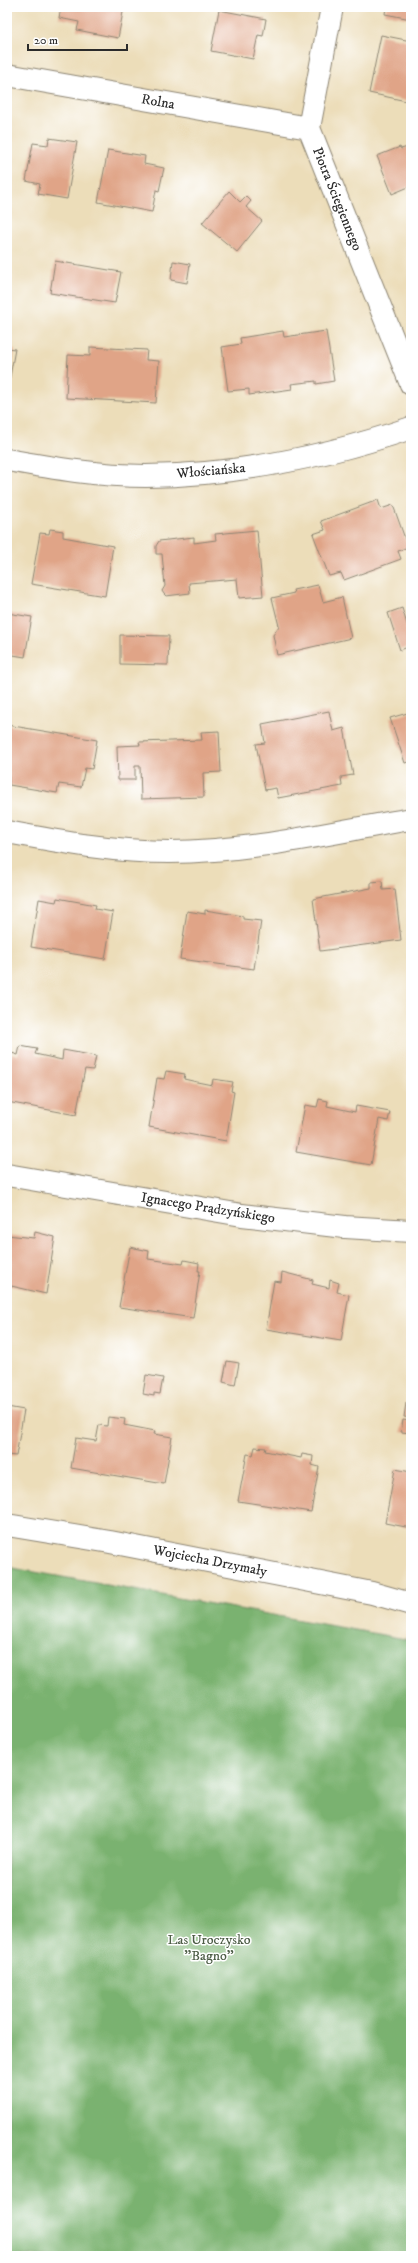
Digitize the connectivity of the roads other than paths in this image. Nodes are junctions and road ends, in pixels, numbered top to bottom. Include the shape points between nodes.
1 (332, 7) edge
2 (7, 75) edge
3 (309, 128) junction
4 (411, 384) edge
5 (411, 428) edge
6 (7, 460) edge
7 (411, 819) edge
8 (7, 832) edge
9 (7, 1175) edge
10 (411, 1231) edge
11 (7, 1525) edge
12 (411, 1604) edge

1 - 3 street
2 - 3 street, Rolna
3 - 4 street, Piotra Ściegiennego
5 - 6 street, Włościańska via 333,452 240,470 205,473 145,476
7 - 8 street via 255,846 170,852 79,845
9 - 10 street, Ignacego Prądzyńskiego via 242,1215 345,1227
11 - 12 street, Wojciecha Drzymały via 350,1588

